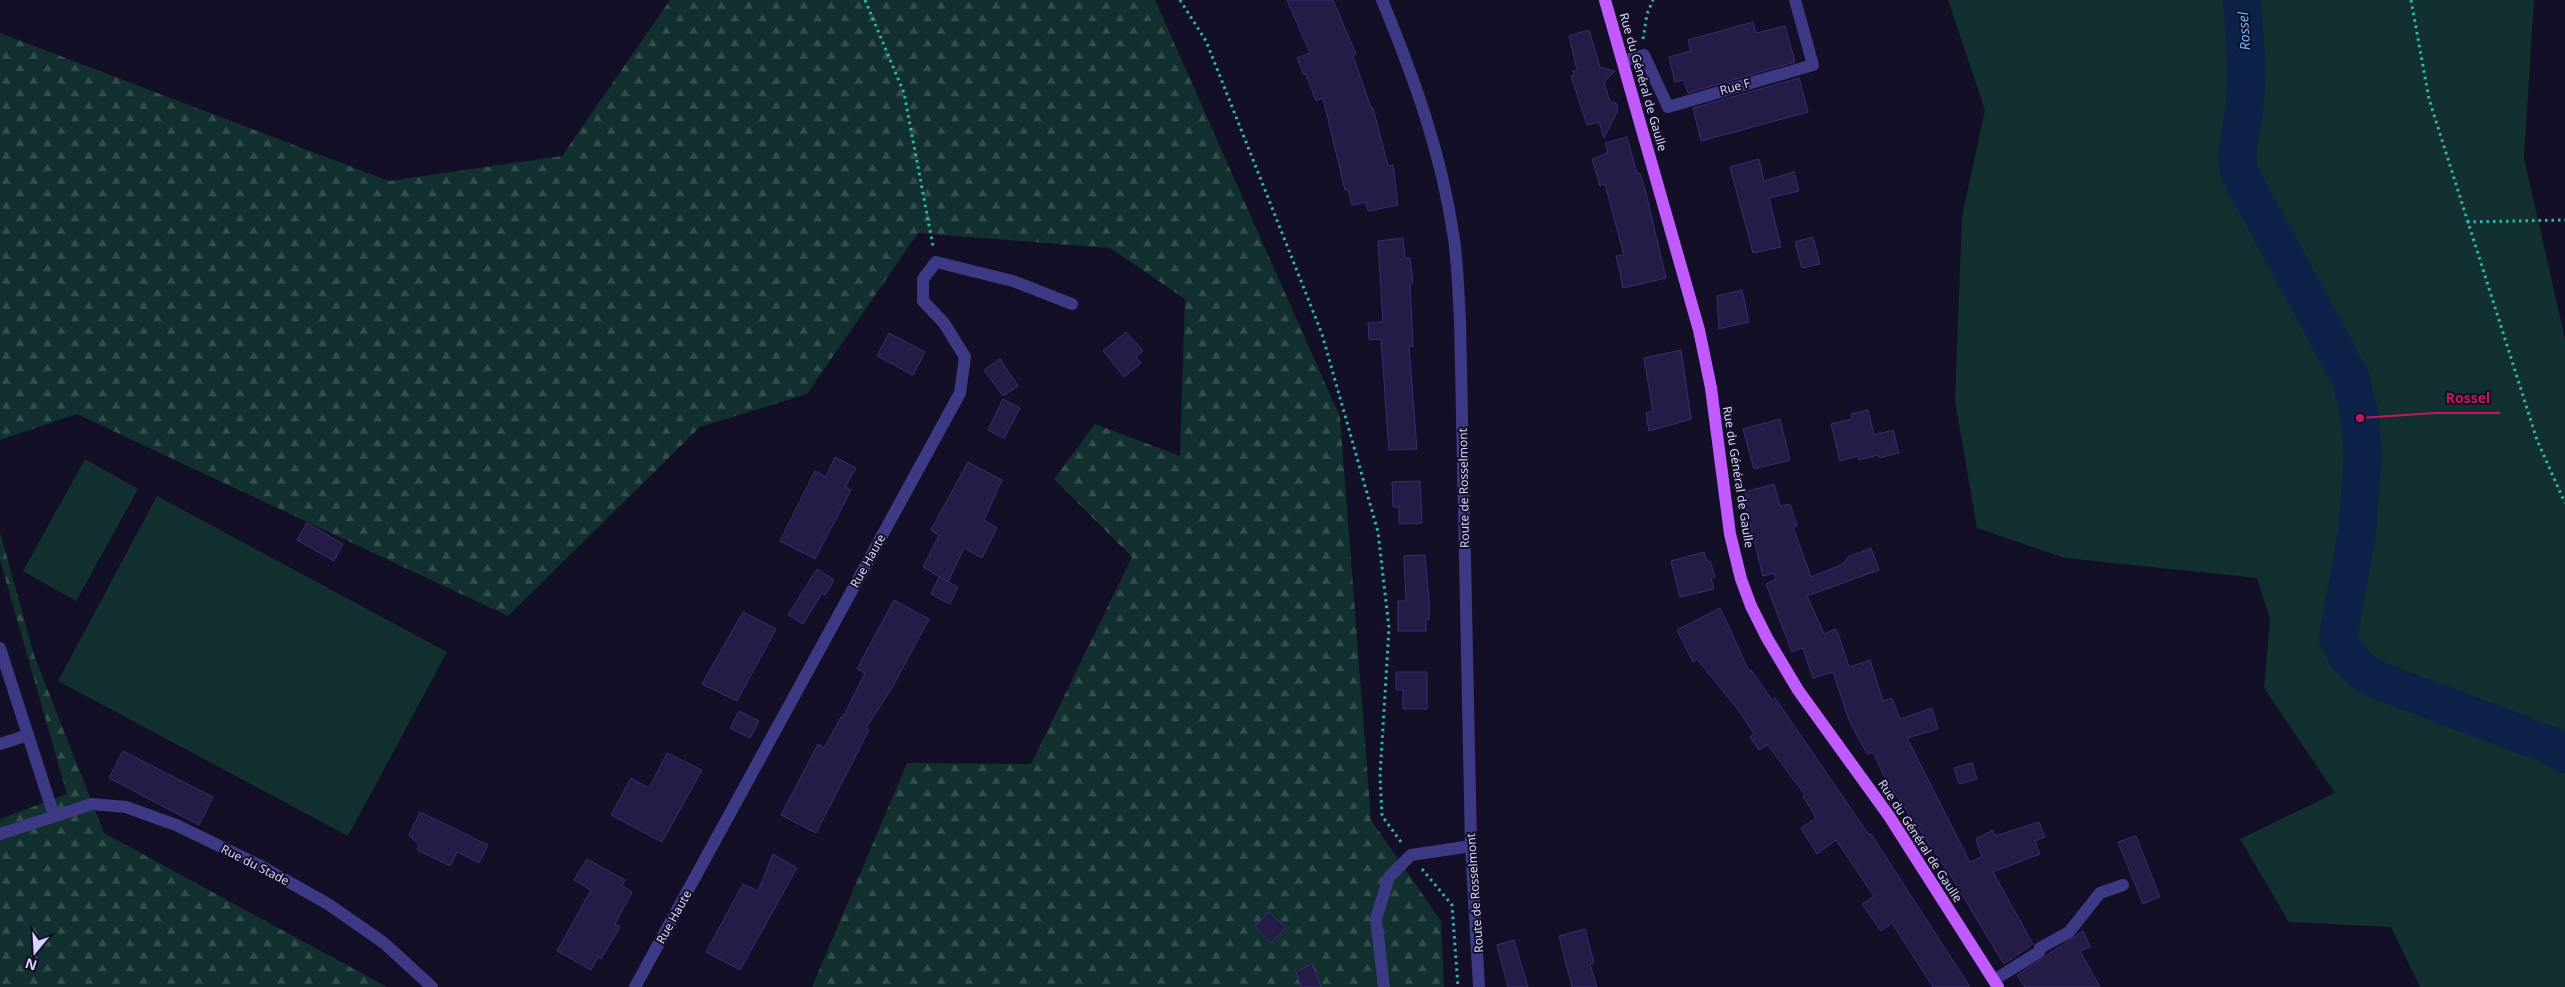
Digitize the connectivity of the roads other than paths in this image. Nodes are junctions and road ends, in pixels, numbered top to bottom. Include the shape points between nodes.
1 (1382, 0) edge
2 (1605, 0) edge
3 (1795, 0) edge
4 (1623, 61) junction
5 (1072, 304) dead end
6 (0, 649) edge
7 (28, 735) junction
8 (0, 744) edge
9 (54, 816) junction
10 (0, 834) edge
11 (1471, 846) junction
12 (2123, 885) dead end
13 (1996, 984) edge
14 (432, 987) edge
15 (635, 987) edge
16 (1384, 987) edge
17 (1479, 987) edge

1 - 11 street, Route de Rosselmont via 1414,76 1454,233 1460,320
2 - 4 main road, Rue du Général de Gaulle
3 - 4 street, Rue F via 1813,65 1668,106 1644,55
4 - 13 main road, Rue du Général de Gaulle via 1699,330 1730,534 1751,606 1766,638 1798,690 1889,816
5 - 15 street, Rue Haute via 1012,281 936,262 922,279 922,301 944,323 965,357 960,393
6 - 7 street
7 - 8 street
7 - 9 street
9 - 10 street, Rue du Stade
9 - 14 street, Rue du Stade via 92,804 126,807 176,825 259,865 328,904 384,943
11 - 16 street via 1411,855 1389,877 1376,919
11 - 17 street, Route de Rosselmont
12 - 13 street via 2100,893 2069,932 2040,948

